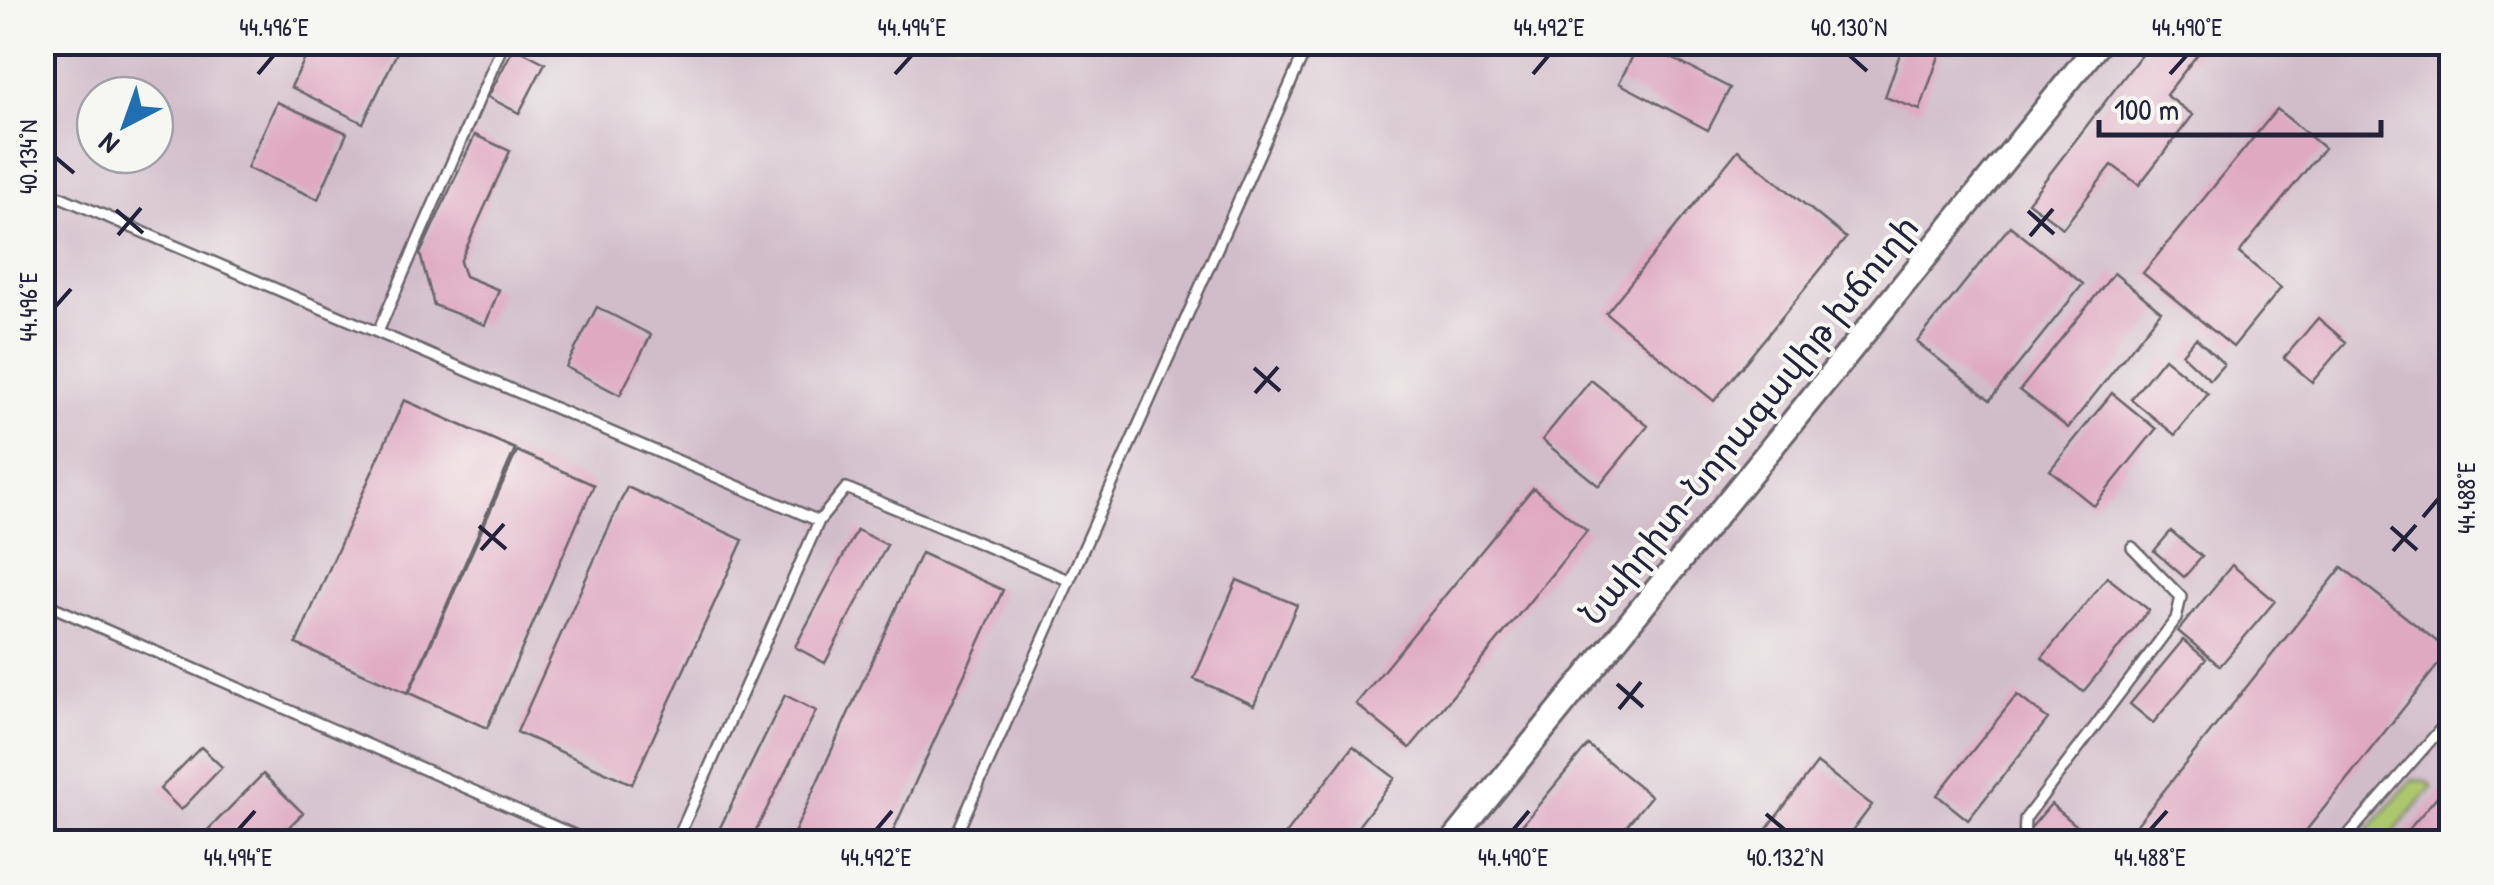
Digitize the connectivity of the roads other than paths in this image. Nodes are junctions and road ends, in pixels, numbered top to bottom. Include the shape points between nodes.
1 (504, 42) edge
2 (1309, 42) edge
3 (2100, 42) edge
4 (42, 189) edge
5 (378, 332) junction
6 (820, 521) junction
7 (2132, 547) dead end
8 (1068, 580) junction
9 (42, 602) edge
10 (2452, 716) edge
11 (590, 842) edge
12 (676, 842) edge
13 (954, 842) edge
14 (1452, 842) edge
15 (2024, 842) edge
16 (2342, 842) edge

1 - 5 lane
2 - 8 lane
3 - 14 street, Նաիրիտ-Նորագավիթ խճուղի
4 - 5 lane
5 - 6 lane
6 - 8 lane via 846,488
6 - 12 lane
7 - 15 lane via 2181,598 2176,619 2025,819
8 - 13 lane
9 - 11 lane
10 - 16 lane

